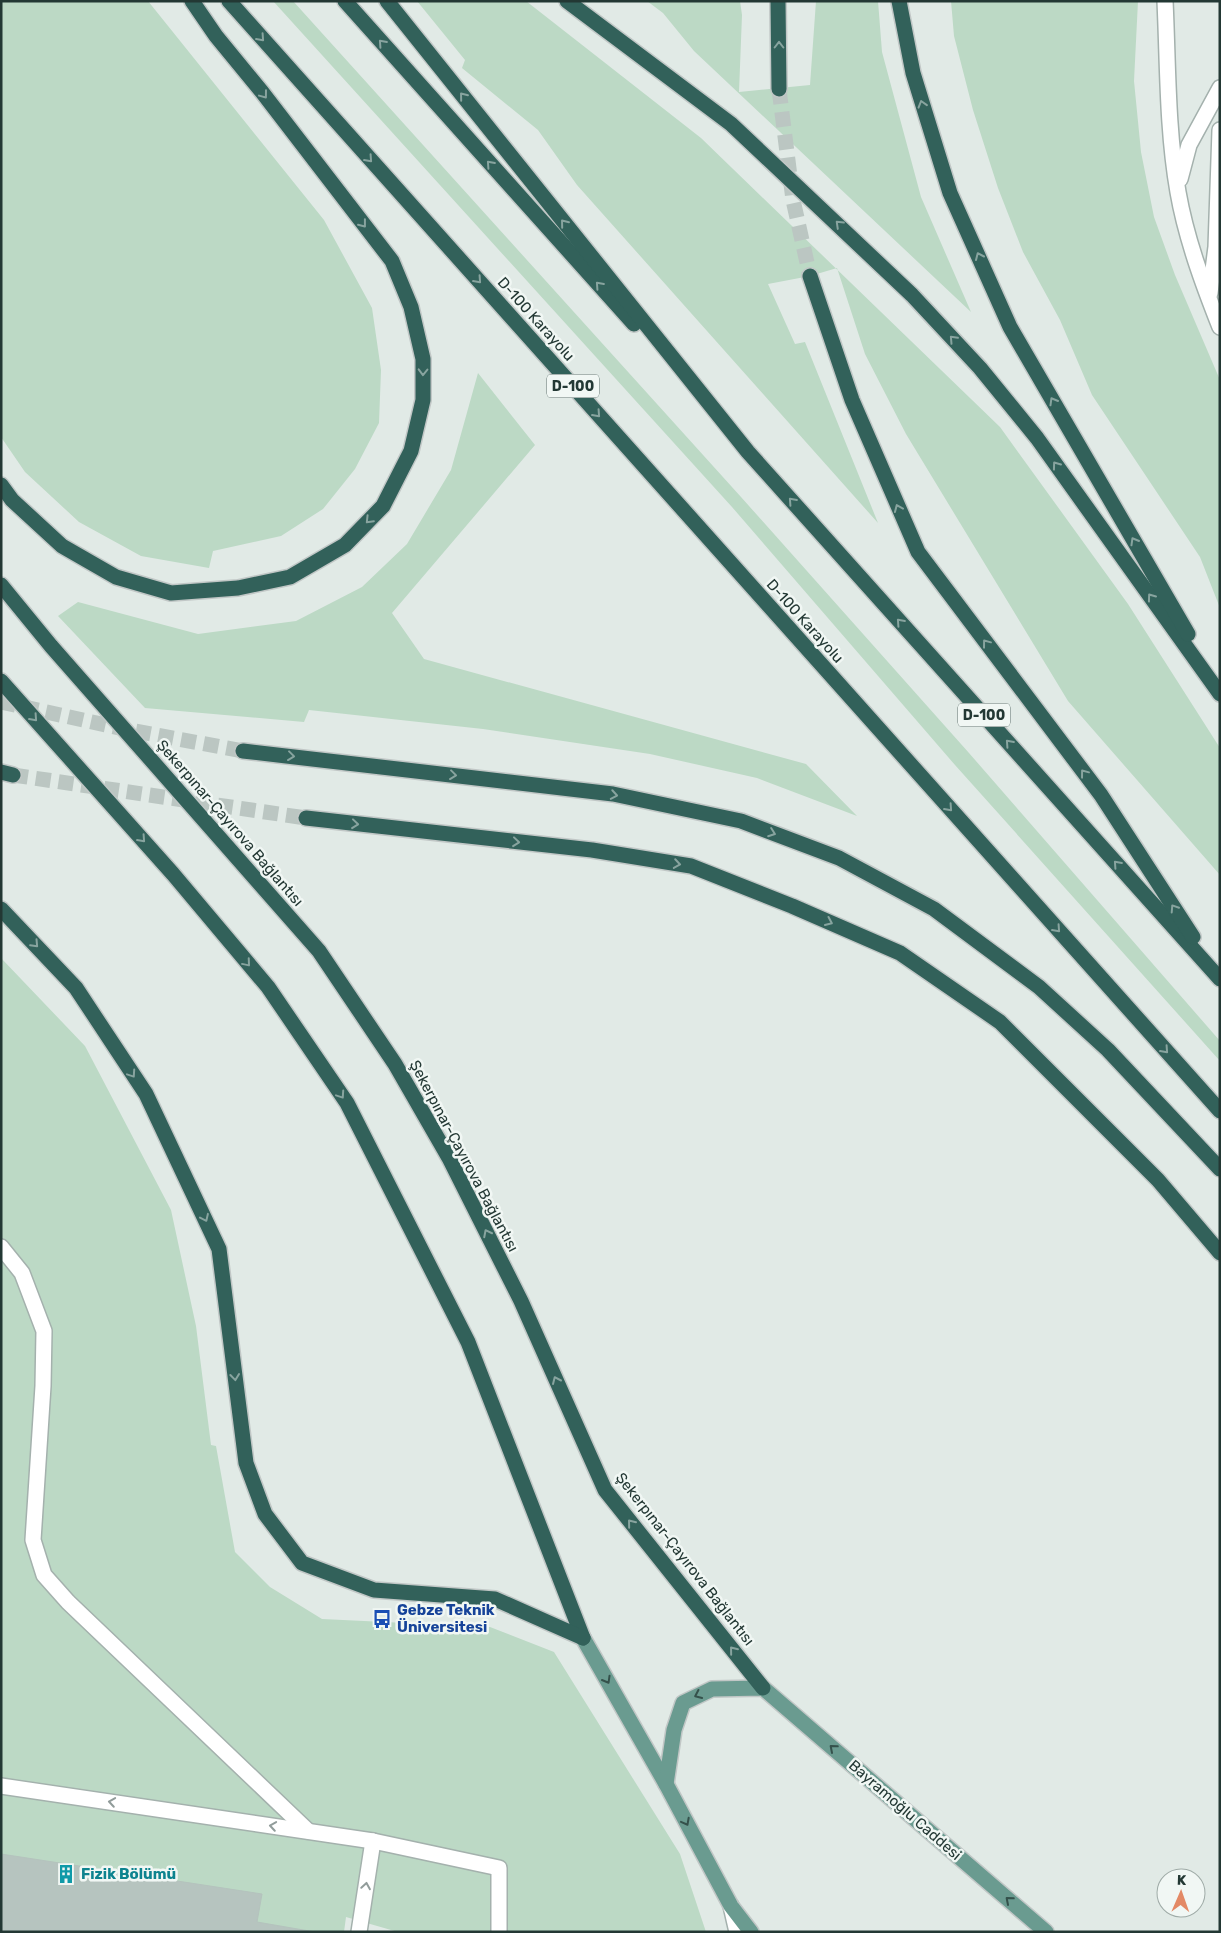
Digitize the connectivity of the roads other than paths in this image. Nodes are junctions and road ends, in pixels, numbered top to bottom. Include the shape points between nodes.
1 (192, 1) edge
2 (229, 1) edge
3 (345, 1) edge
4 (387, 1) edge
5 (567, 1) edge
6 (778, 1) edge
7 (899, 1) edge
8 (1165, 1) edge
9 (1220, 88) edge
10 (779, 89) tunnel mouth
11 (1220, 130) edge
12 (1178, 193) junction
13 (810, 276) tunnel mouth
14 (1210, 296) junction
15 (1220, 311) edge
16 (1220, 327) edge
17 (748, 452) junction
18 (1, 485) edge
19 (1, 585) edge
20 (1, 682) edge
21 (1220, 690) edge
22 (1220, 694) edge
23 (243, 751) tunnel mouth
24 (306, 818) tunnel mouth
25 (1, 909) edge
26 (1220, 979) edge
27 (1220, 1111) edge
28 (1220, 1169) edge
29 (1, 1248) edge
30 (1220, 1254) edge
31 (583, 1638) junction
32 (763, 1688) junction
33 (666, 1784) junction
34 (1, 1786) edge
35 (308, 1832) junction
36 (373, 1841) junction
37 (731, 1906) junction
38 (359, 1932) edge
39 (499, 1932) edge
40 (737, 1932) edge
41 (751, 1932) edge
42 (1046, 1932) edge

1 -> 18 highway via 392,261 411,307 423,359 423,400 411,451 383,506 345,545 290,578 238,588 171,593 116,577 62,546 12,500
2 -> 27 highway, D-100 Karayolu / D-100
17 -> 3 highway, D-100
17 -> 4 highway
22 -> 5 highway via 1037,438 980,368 932,317 838,222 731,124
10 -> 6 highway
21 -> 7 highway via 1010,327 950,193 913,73
8 - 12 street via 1170,115
9 - 12 street via 1189,144
11 - 14 street via 1216,247
12 - 14 street via 1192,247
26 -> 13 highway via 1101,795 918,552 852,400
14 - 15 street
14 - 16 street
26 -> 17 highway, D-100
32 -> 19 highway, Şekerpınar-Çayırova Bağlantısı via 605,1490 521,1300 449,1158 395,1064 319,951
20 -> 31 highway via 173,874 268,987 347,1103 468,1342
23 -> 28 highway via 613,794 741,821 839,858 934,909 1040,987 1108,1050
24 -> 30 highway via 592,850 691,866 900,953 1000,1022 1158,1180
25 -> 31 highway via 76,988 146,1094 219,1249 246,1463 265,1514 302,1563 374,1590 495,1599
29 - 35 street via 22,1273 44,1331 33,1540 44,1575 68,1602
31 -> 33 main road
32 -> 33 main road via 712,1689 683,1702 674,1730
42 -> 32 main road, Bayramoğlu Caddesi
33 -> 37 main road
35 -> 34 street
35 - 36 street
38 -> 36 street
36 - 39 street via 499,1868
37 - 40 street
37 - 41 main road

